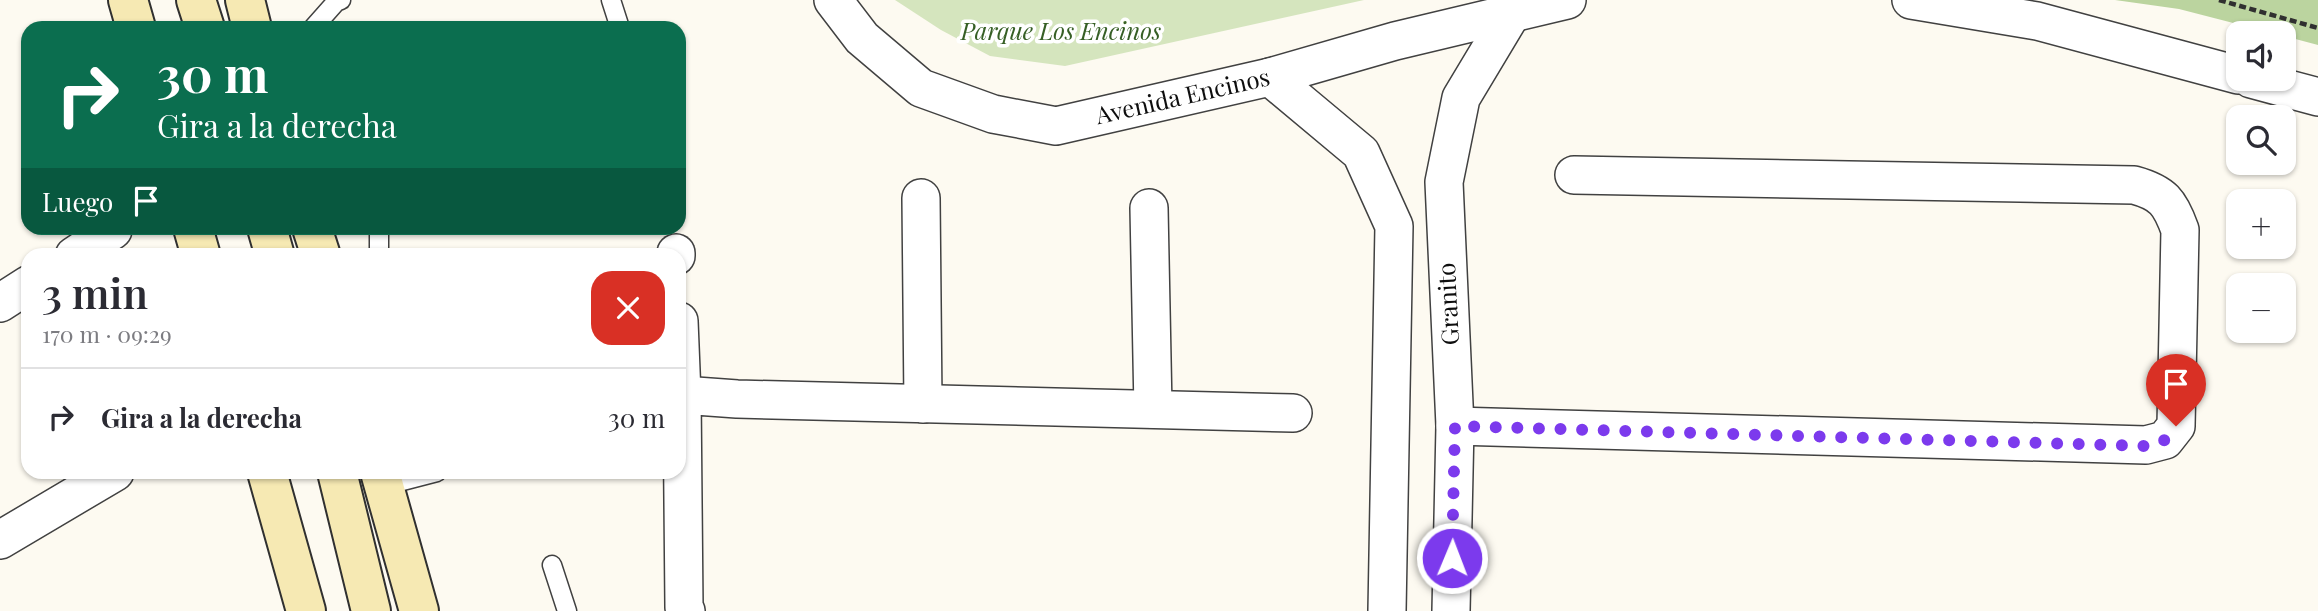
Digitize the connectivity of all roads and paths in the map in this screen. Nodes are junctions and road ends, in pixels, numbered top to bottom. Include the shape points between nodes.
1 (128, 0) edge
2 (196, 0) edge
3 (245, 0) edge
4 (341, 0) edge
5 (611, 0) edge
6 (833, 0) edge
7 (1566, 0) edge
8 (1911, 0) edge
9 (2219, 0) edge
10 (1512, 13) junction
11 (134, 21) edge
12 (203, 21) edge
13 (250, 21) edge
14 (319, 21) edge
15 (618, 21) edge
16 (2318, 28) edge
17 (2226, 72) edge
18 (1270, 77) junction
19 (2296, 91) edge
20 (2318, 97) edge
21 (1574, 175) dead end
22 (921, 198) dead end
23 (1149, 208) dead end
24 (106, 235) edge
25 (86, 248) edge
26 (21, 290) edge
27 (0, 303) edge
28 (686, 395) edge
29 (923, 404) junction
30 (1153, 409) junction
31 (1293, 413) dead end
32 (1455, 426) junction
33 (103, 479) edge
34 (269, 479) edge
35 (339, 479) edge
36 (382, 479) edge
37 (683, 479) edge
38 (0, 540) edge
39 (552, 565) dead end
40 (306, 611) edge
41 (371, 611) edge
42 (419, 611) edge
43 (567, 611) edge
44 (686, 611) edge
45 (1387, 611) edge
46 (1451, 611) edge

1 - 11 main road
2 - 12 main road
3 - 13 main road
4 - 14 lane
5 - 15 lane
6 - 18 street, Avenida Encinos via 862,38 921,88 993,114 1056,126
7 - 10 street, Avenida Encinos
8 - 17 street via 2037,21
9 - 16 path
10 - 18 street, Avenida Encinos
10 - 32 street, Granito via 1461,98 1444,182
18 - 45 street via 1361,153 1394,226
19 - 20 street
21 - 32 street via 2134,185 2155,191 2173,212 2180,230 2176,426 2165,440 2146,446
22 - 29 street
23 - 30 street
24 - 25 street
26 - 27 street
28 - 29 street
29 - 30 street
30 - 31 street
32 - 46 street, Granito
33 - 38 street
34 - 40 main road
35 - 41 main road
36 - 42 main road
37 - 44 street
39 - 43 lane

